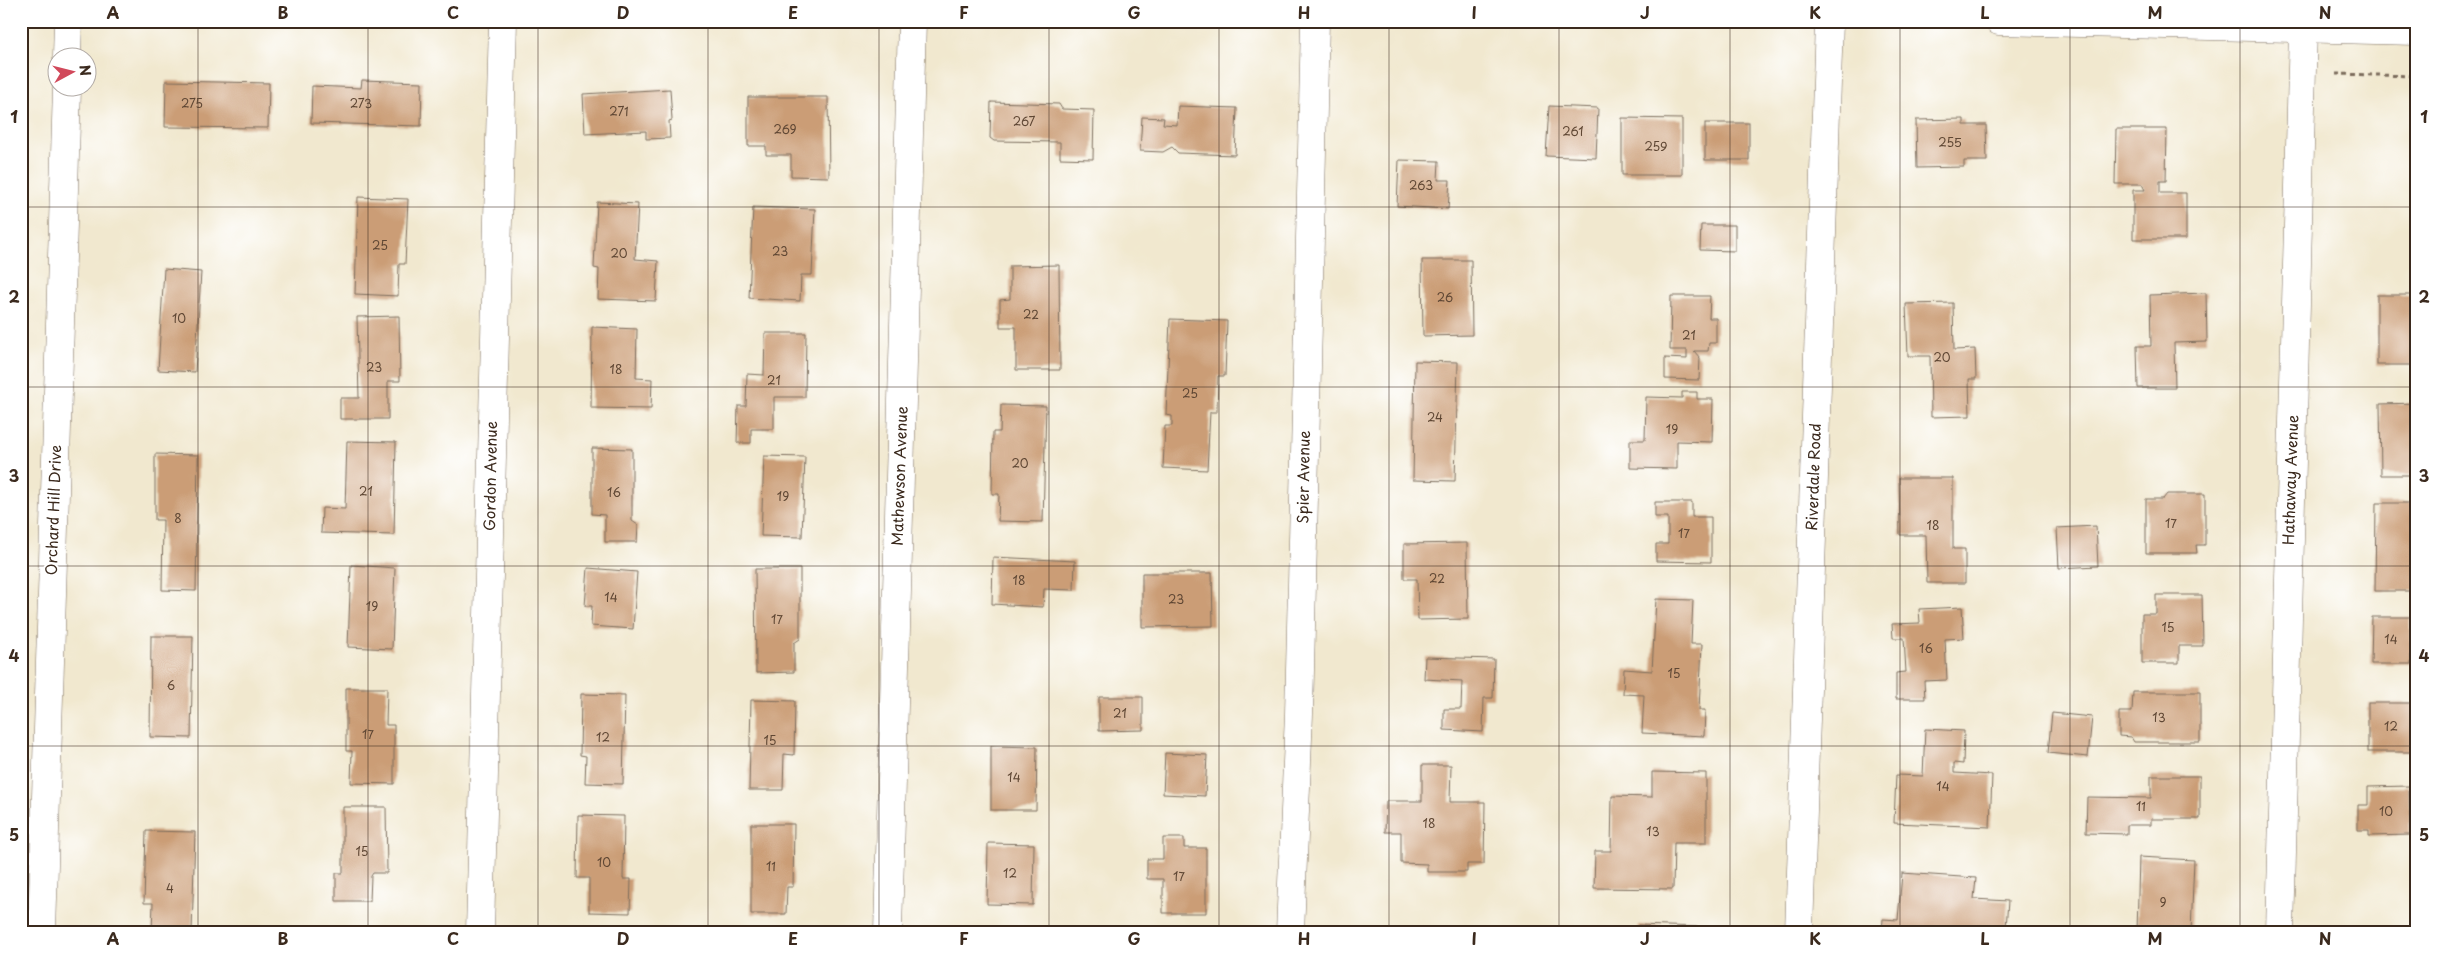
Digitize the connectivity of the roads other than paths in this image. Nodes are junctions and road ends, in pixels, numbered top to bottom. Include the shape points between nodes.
1 (68, 21) edge
2 (503, 21) edge
3 (912, 21) edge
4 (1315, 21) edge
5 (1829, 21) edge
6 (1999, 21) edge
7 (2303, 29) junction
8 (2417, 32) edge
9 (68, 48) edge
10 (67, 98) edge
11 (42, 932) edge
12 (480, 932) edge
13 (888, 932) edge
14 (1290, 932) edge
15 (1799, 932) edge
16 (2280, 932) edge

1 - 9 street
2 - 12 street, Gordon Avenue
3 - 13 street, Mathewson Avenue
4 - 14 street, Spier Avenue via 1299,714
5 - 15 street, Riverdale Road
6 - 7 street
7 - 8 street
7 - 16 street, Hathaway Avenue
10 - 11 street, Orchard Hill Drive

